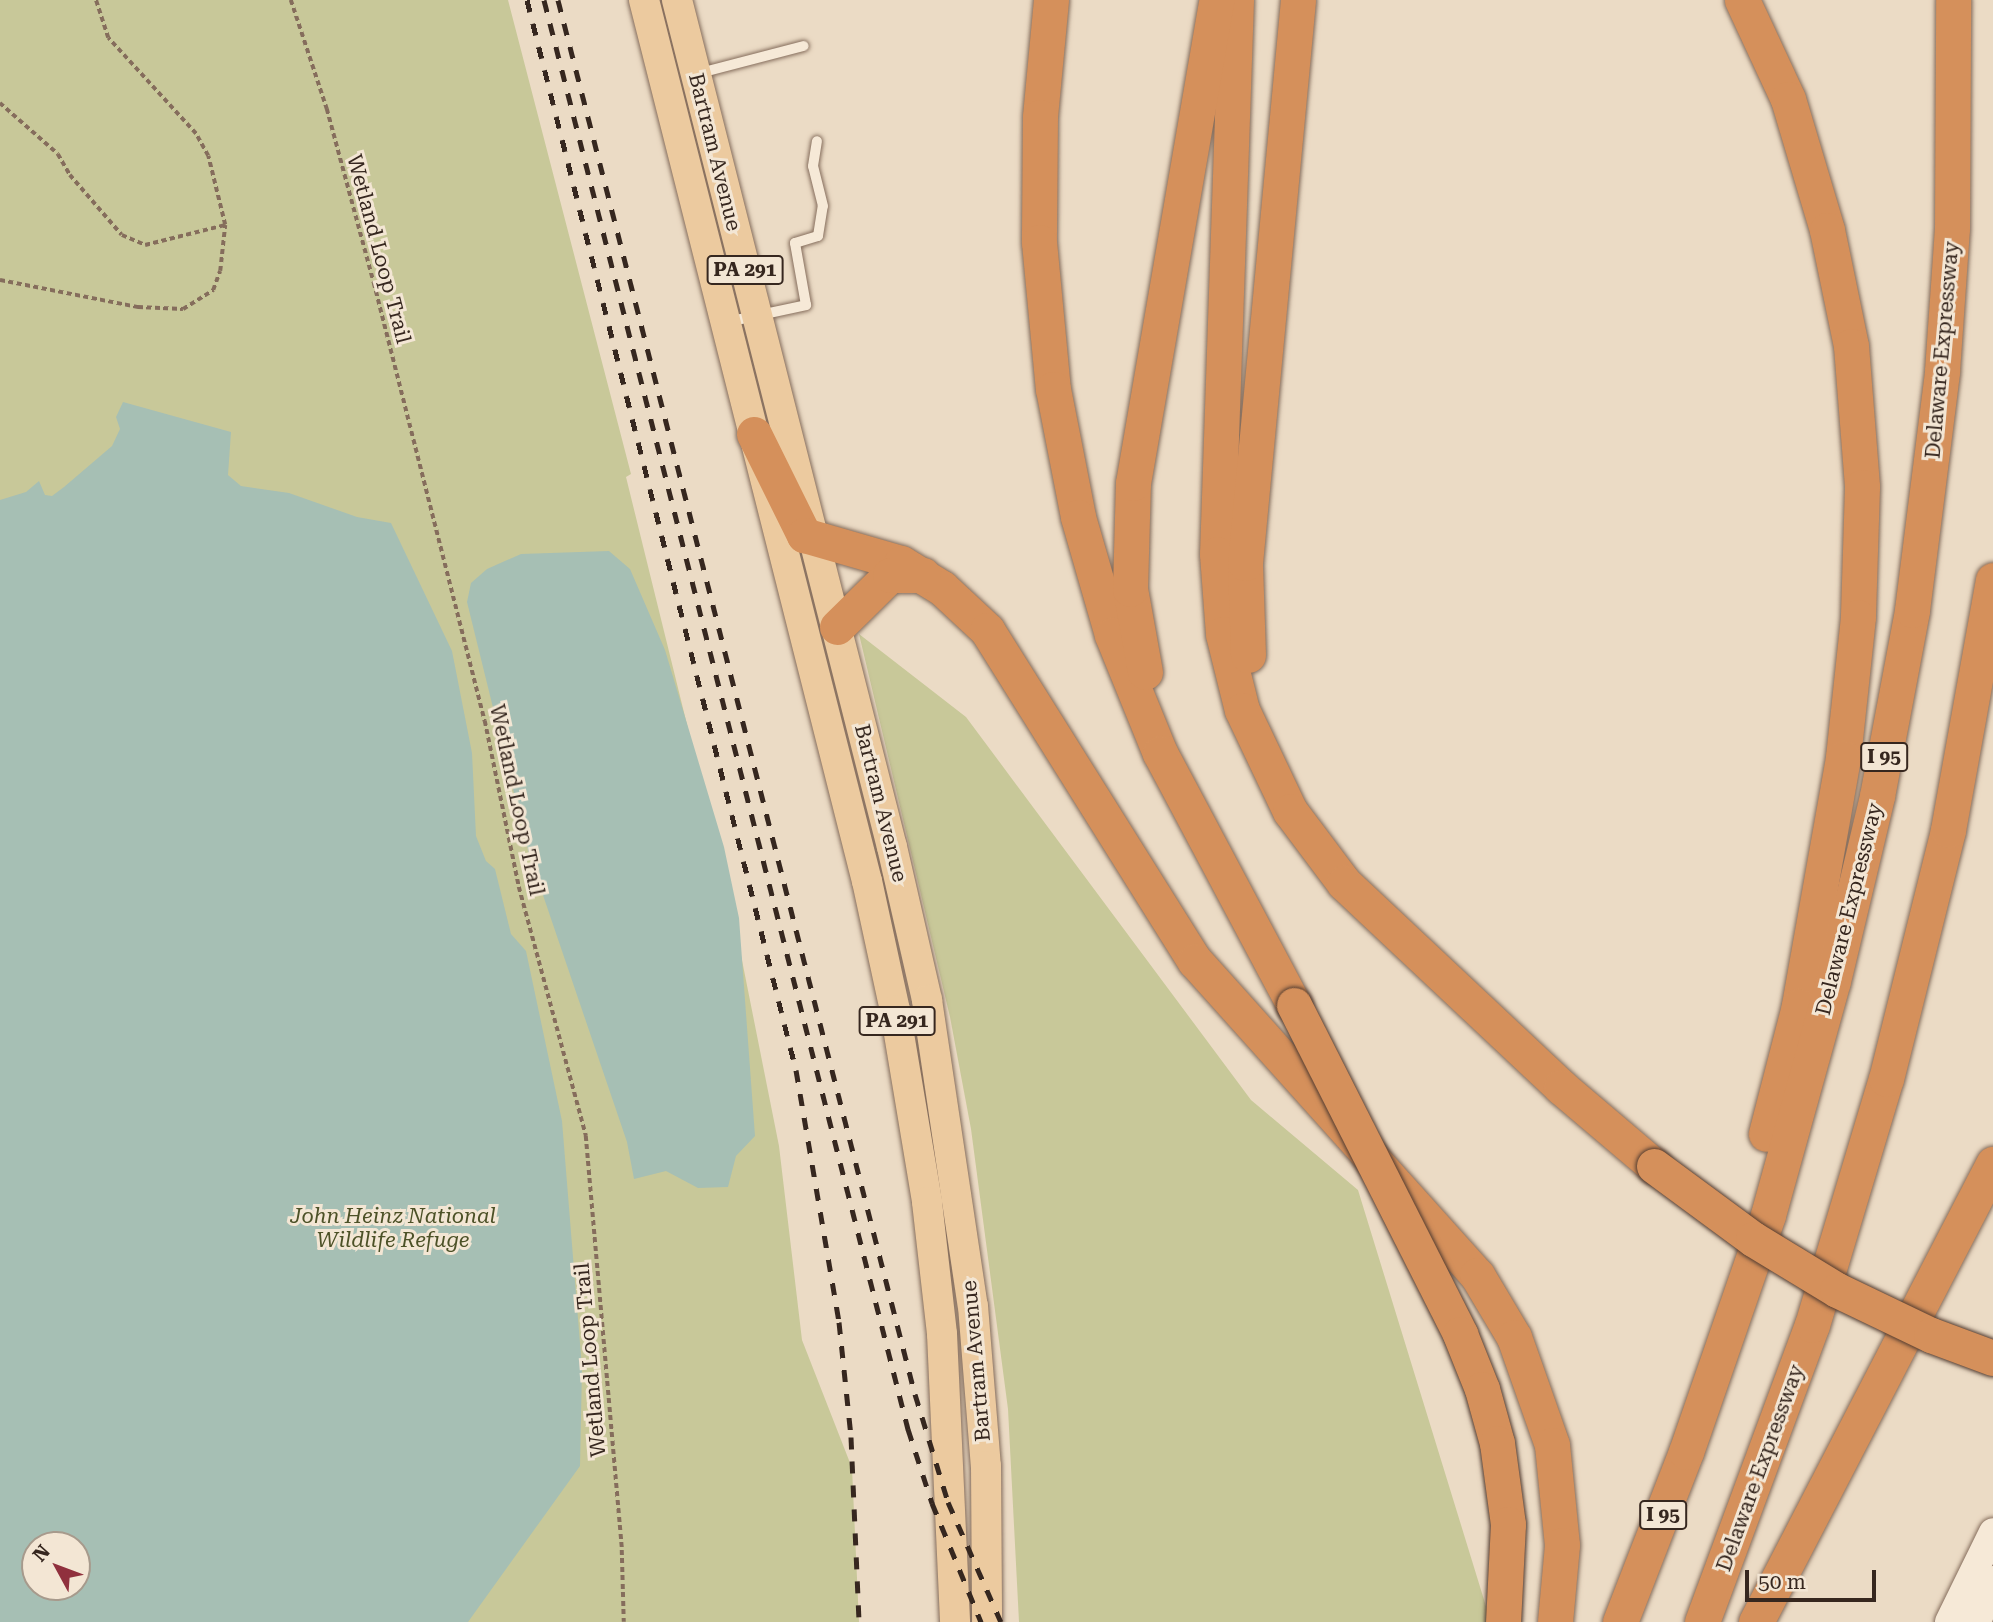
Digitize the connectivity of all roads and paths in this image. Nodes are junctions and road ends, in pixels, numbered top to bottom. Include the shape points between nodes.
1 (96, 0) edge
2 (291, 0) edge
3 (645, 0) edge
4 (677, 0) edge
5 (1051, 0) edge
6 (1216, 0) edge
7 (1236, 0) edge
8 (1298, 0) edge
9 (1742, 0) edge
10 (1953, 0) edge
11 (804, 46) dead end
12 (696, 74) junction
13 (0, 103) edge
14 (817, 141) dead end
15 (225, 225) junction
16 (0, 280) edge
17 (757, 315) junction
18 (727, 322) junction
19 (754, 434) junction
20 (814, 541) junction
21 (923, 575) junction
22 (1993, 580) edge
23 (837, 627) junction
24 (1220, 864) junction
25 (1446, 978) junction
26 (1993, 1164) edge
27 (1993, 1358) edge
28 (1702, 1407) junction
29 (1993, 1532) edge
30 (1993, 1580) edge
31 (624, 1622) edge
32 (955, 1622) edge
33 (987, 1622) edge
34 (1503, 1622) edge
35 (1555, 1622) edge
36 (1620, 1622) edge
37 (1702, 1622) edge
38 (1756, 1622) edge
39 (1949, 1622) edge
40 (1977, 1622) edge

1 - 15 path via 108,38 120,55 196,134 208,156
2 - 31 path, Wetland Loop Trail via 374,283 485,721 519,887 586,1136 621,1536
3 - 18 main road, Bartram Avenue / PA 291
4 - 12 main road, Bartram Avenue / PA 291
5 - 24 highway via 1040,117 1039,243 1046,341 1066,466 1121,658 1160,753
6 - 24 highway via 1133,483 1128,562 1137,637 1156,713
7 - 25 highway via 1217,544 1219,607 1228,661 1258,750 1301,827 1369,909
8 - 25 highway via 1246,550 1247,652 1266,735 1302,809 1351,874
9 - 28 highway via 1801,137 1840,285 1859,417 1862,537 1849,707 1824,878 1799,1006
10 - 28 highway, Delaware Expressway / I 95 via 1955,97 1946,323 1910,622 1871,819 1808,1074 1768,1215
11 - 12 lane
12 - 17 main road, Bartram Avenue / PA 291
13 - 15 path via 58,154 121,235 145,245
14 - 17 lane via 813,166 823,206 818,236 795,243 806,305
15 - 16 path via 226,240 213,290 183,309 138,307
17 - 18 lane
17 - 20 main road, Bartram Avenue / PA 291
18 - 19 main road, Bartram Avenue / PA 291
19 - 20 highway via 801,531
19 - 32 main road, Bartram Avenue / PA 291 via 867,881 907,1070 942,1334
20 - 21 highway via 880,554
20 - 23 main road, Bartram Avenue / PA 291
21 - 23 highway via 900,572 883,580
21 - 35 highway via 965,607 995,640 1154,902 1195,961 1444,1235 1496,1305 1537,1391 1558,1474 1562,1545
22 - 37 highway, Delaware Expressway via 1948,830 1882,1092 1812,1325
23 - 33 main road, Bartram Avenue / PA 291 via 927,1000 954,1164 973,1306 986,1466
24 - 34 highway, bridge via 1460,1334 1482,1389 1497,1443 1508,1524
25 - 27 highway, bridge via 1585,1108 1654,1166 1753,1238 1827,1284 1919,1330
26 - 38 highway
28 - 36 highway, Delaware Expressway / I 95
29 - 39 street
30 - 40 street

